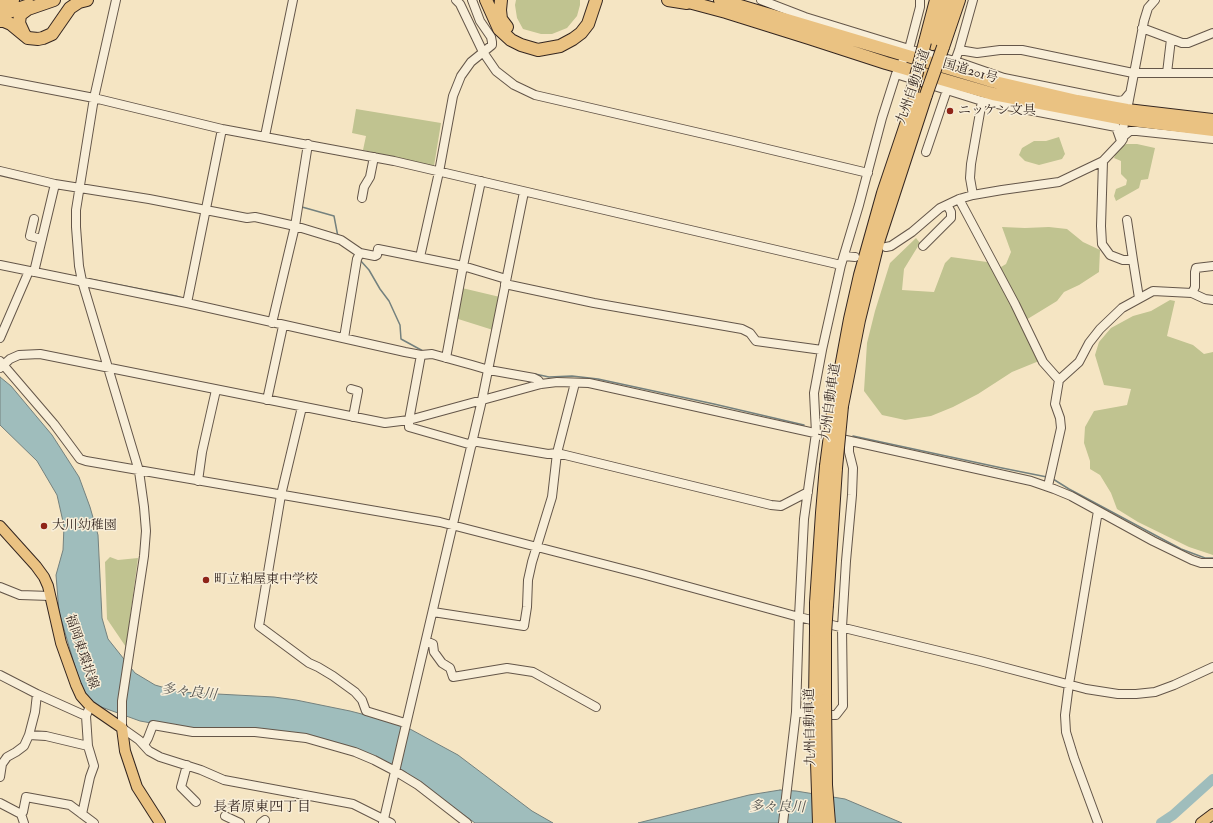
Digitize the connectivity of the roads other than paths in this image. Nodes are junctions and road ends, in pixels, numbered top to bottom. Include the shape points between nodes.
1 (13, 0) edge
2 (35, 0) edge
3 (43, 0) edge
4 (54, 0) edge
5 (87, 0) edge
6 (116, 0) edge
7 (293, 0) edge
8 (456, 0) edge
9 (472, 0) edge
10 (486, 0) edge
11 (501, 0) edge
12 (590, 0) edge
13 (596, 0) edge
14 (668, 0) edge
15 (680, 0) edge
16 (720, 0) edge
17 (761, 0) edge
18 (920, 0) edge
19 (936, 0) edge
20 (947, 0) edge
21 (959, 0) edge
22 (973, 0) edge
23 (1155, 0) edge
24 (696, 4) junction
25 (0, 5) edge
26 (0, 14) edge
27 (0, 21) edge
28 (1142, 28) junction
29 (1213, 33) edge
30 (25, 36) junction
31 (1171, 39) junction
32 (934, 44) junction
33 (959, 50) junction
34 (483, 52) junction
35 (902, 61) junction
36 (955, 61) junction
37 (1133, 73) junction
38 (1167, 73) junction
39 (1213, 73) edge
40 (0, 80) edge
41 (947, 90) junction
42 (918, 93) junction
43 (1129, 94) junction
44 (94, 98) junction
45 (982, 100) junction
46 (1126, 114) junction
47 (222, 129) junction
48 (1212, 130) edge
49 (265, 136) junction
50 (1122, 139) junction
51 (308, 144) junction
52 (926, 152) dead end
53 (374, 157) junction
54 (1103, 161) junction
55 (0, 171) edge
56 (439, 172) junction
57 (868, 173) junction
58 (481, 181) junction
59 (55, 184) junction
60 (79, 188) junction
61 (524, 192) junction
62 (973, 195) junction
63 (362, 198) dead end
64 (959, 199) junction
65 (947, 205) junction
66 (205, 210) junction
67 (34, 219) dead end
68 (1127, 220) dead end
69 (295, 226) junction
70 (42, 239) junction
71 (923, 246) dead end
72 (886, 247) dead end
73 (360, 253) junction
74 (844, 256) junction
75 (855, 256) dead end
76 (420, 257) junction
77 (1133, 260) junction
78 (0, 265) edge
79 (841, 265) junction
80 (463, 266) junction
81 (1213, 266) edge
82 (32, 272) junction
83 (82, 281) junction
84 (506, 281) junction
85 (1192, 293) junction
86 (1139, 298) junction
87 (1213, 300) edge
88 (187, 303) junction
89 (272, 323) junction
90 (283, 326) junction
91 (0, 338) edge
92 (344, 338) junction
93 (822, 350) junction
94 (421, 355) junction
95 (446, 358) junction
96 (1, 365) edge
97 (109, 368) junction
98 (489, 370) junction
99 (1059, 380) junction
100 (574, 383) junction
101 (541, 384) junction
102 (351, 389) dead end
103 (216, 390) junction
104 (267, 400) junction
105 (482, 400) junction
106 (838, 406) junction
107 (302, 407) junction
108 (353, 417) junction
109 (409, 420) junction
110 (816, 433) junction
111 (850, 442) junction
112 (472, 443) junction
113 (557, 453) junction
114 (139, 471) junction
115 (198, 481) junction
116 (1048, 486) junction
117 (808, 492) junction
118 (282, 495) junction
119 (1098, 511) junction
120 (453, 525) junction
121 (0, 526) edge
122 (537, 547) junction
123 (1213, 564) edge
124 (0, 587) edge
125 (50, 596) junction
126 (433, 612) junction
127 (798, 617) junction
128 (842, 627) junction
129 (426, 642) junction
130 (1213, 667) edge
131 (0, 675) edge
132 (1068, 684) junction
133 (37, 694) junction
134 (820, 700) junction
135 (596, 708) dead end
136 (88, 711) junction
137 (796, 712) junction
138 (405, 723) junction
139 (122, 728) junction
140 (29, 735) junction
141 (88, 746) junction
142 (144, 746) junction
143 (1, 764) edge
144 (186, 765) junction
145 (395, 771) junction
146 (0, 777) edge
147 (196, 802) dead end
148 (0, 803) edge
149 (21, 814) junction
150 (82, 814) junction
151 (1213, 814) edge
152 (225, 816) dead end
153 (386, 822) edge
154 (24, 823) edge
155 (94, 823) edge
156 (160, 823) edge
157 (240, 823) edge
158 (467, 823) edge
159 (784, 823) edge
160 (819, 823) edge
161 (829, 823) edge
162 (1098, 823) edge
163 (1201, 823) edge

1 - 25 highway
2 - 26 highway
3 - 26 highway
4 - 30 highway via 28,9 20,15 19,23
5 - 30 highway via 70,8 48,37 33,39
6 - 44 street
7 - 49 street
8 - 34 street
9 - 34 street via 480,21 491,37 492,45
10 - 13 highway via 499,29 511,40 538,50 560,46 573,40 588,24
11 - 12 highway via 501,19 508,29 529,42 541,44 564,38 574,30 581,22
14 - 24 highway
15 - 24 highway, 国道201号
16 - 35 highway, 国道201号
17 - 35 street
18 - 35 street
19 - 32 highway
20 - 32 highway, 九州自動車道
21 - 32 highway, 九州自動車道
22 - 33 street
23 - 28 street via 1148,8
24 - 35 highway, 国道201号 via 809,38
27 - 30 highway via 11,24
28 - 31 street
28 - 37 street
29 - 31 street via 1188,43
31 - 38 street
32 - 42 highway, 九州自動車道, bridge
32 - 42 highway, bridge
33 - 36 street
33 - 37 street via 977,53 1000,50 1032,52
34 - 56 street via 471,62 461,76 453,96
34 - 57 street via 496,71 514,85 535,95
35 - 36 street
35 - 41 street
35 - 46 highway, 国道201号 via 993,94
35 - 57 street via 882,118
36 - 43 street via 1004,78 1118,101 1124,100
37 - 38 street
37 - 43 street
38 - 39 street
40 - 44 street
41 - 45 street
41 - 52 street
42 - 106 highway, 九州自動車道
42 - 106 highway, 九州自動車道 via 895,154 860,275 841,362
43 - 46 street
44 - 47 street
44 - 60 street
45 - 50 street via 1116,127
45 - 62 street via 971,164
46 - 48 highway, 国道201号
46 - 50 street
47 - 49 street
47 - 66 street
48 - 50 street via 1138,130 1130,131
49 - 51 street
50 - 54 street
51 - 53 street
51 - 69 street
53 - 56 street
53 - 63 street
54 - 62 street via 1059,182
54 - 77 street via 1102,244 1110,255 1123,260
55 - 59 street
56 - 58 street
56 - 76 street
57 - 74 street
58 - 61 street
58 - 80 street
59 - 60 street
59 - 70 street
60 - 66 street
60 - 83 street via 76,227
61 - 79 street
61 - 84 street
62 - 64 street
64 - 65 street
64 - 99 street via 1043,362
65 - 71 street via 951,218
65 - 72 street via 912,232
66 - 69 street
66 - 88 street
67 - 70 street via 30,236
68 - 77 street
69 - 73 street via 341,240
69 - 89 street
70 - 82 street
73 - 76 street via 375,256 378,249
73 - 92 street
74 - 75 street
74 - 79 street
76 - 80 street
77 - 86 street
78 - 82 street
79 - 93 street
80 - 84 street
80 - 95 street
81 - 85 street via 1196,268 1195,287
82 - 83 street
82 - 91 street
83 - 88 street
83 - 97 street
84 - 93 street via 594,303 742,329 750,333 756,341
84 - 98 street
85 - 86 street via 1153,291
85 - 87 street
86 - 99 street via 1122,308 1100,329 1079,362
88 - 89 street
89 - 90 street
90 - 92 street
90 - 104 street
92 - 94 street
93 - 110 street via 814,393
94 - 95 street via 432,354
94 - 109 street
95 - 98 street
96 - 97 street via 19,355 34,354
96 - 114 street via 54,424 80,459
97 - 103 street
97 - 114 street
98 - 101 street via 534,378
98 - 105 street
99 - 116 street via 1055,404 1061,428
100 - 101 street
100 - 110 street via 589,383
100 - 113 street
101 - 105 street
102 - 108 street via 358,391
103 - 104 street
103 - 115 street
104 - 107 street
105 - 109 street
105 - 112 street
106 - 134 highway, 九州自動車道, bridge via 821,604
107 - 108 street
107 - 118 street
108 - 109 street via 385,423
109 - 112 street via 409,427
110 - 111 street
110 - 117 street
111 - 116 street
111 - 128 street via 852,495
112 - 113 street via 548,454
112 - 120 street
113 - 117 street via 771,506 781,506
113 - 122 street via 552,497
114 - 115 street
114 - 139 street via 145,543 121,717
115 - 118 street
116 - 119 street
117 - 127 street
118 - 120 street
118 - 138 street via 259,626 309,663 355,692 362,700 366,712
119 - 123 street via 1192,560
119 - 132 street
120 - 122 street
120 - 126 street
121 - 125 main road, 福岡東環状線 via 44,577
122 - 126 street via 528,580 524,626
122 - 127 street
124 - 125 street via 20,596
125 - 136 main road, 福岡東環状線 via 61,644
126 - 129 street
127 - 128 street
127 - 137 street
128 - 132 street
128 - 137 street via 843,706 836,715
129 - 135 street via 433,644 434,652 442,663 450,668 453,677 507,668 533,672
129 - 138 street
130 - 132 street via 1163,689 1136,694 1118,694
131 - 133 street
132 - 162 street via 1066,732
133 - 136 street
133 - 140 street
134 - 160 highway, 九州自動車道, bridge
134 - 161 highway, 九州自動車道, bridge
136 - 139 main road, 福岡東環状線
136 - 141 street
137 - 159 street
138 - 145 street
139 - 142 street
139 - 156 main road via 125,751 135,781
140 - 141 street via 46,736
140 - 143 street via 24,746
141 - 150 street via 94,766
142 - 144 street via 160,757
142 - 145 street via 153,725 193,732 255,732 299,737 337,747 374,760
143 - 146 street
144 - 147 street via 182,787
144 - 153 street via 224,780 353,804
145 - 153 street
145 - 158 street via 418,785
148 - 149 street
149 - 150 street via 24,812 26,797 30,797 70,805
149 - 154 street
150 - 155 street
151 - 163 main road
152 - 157 street

